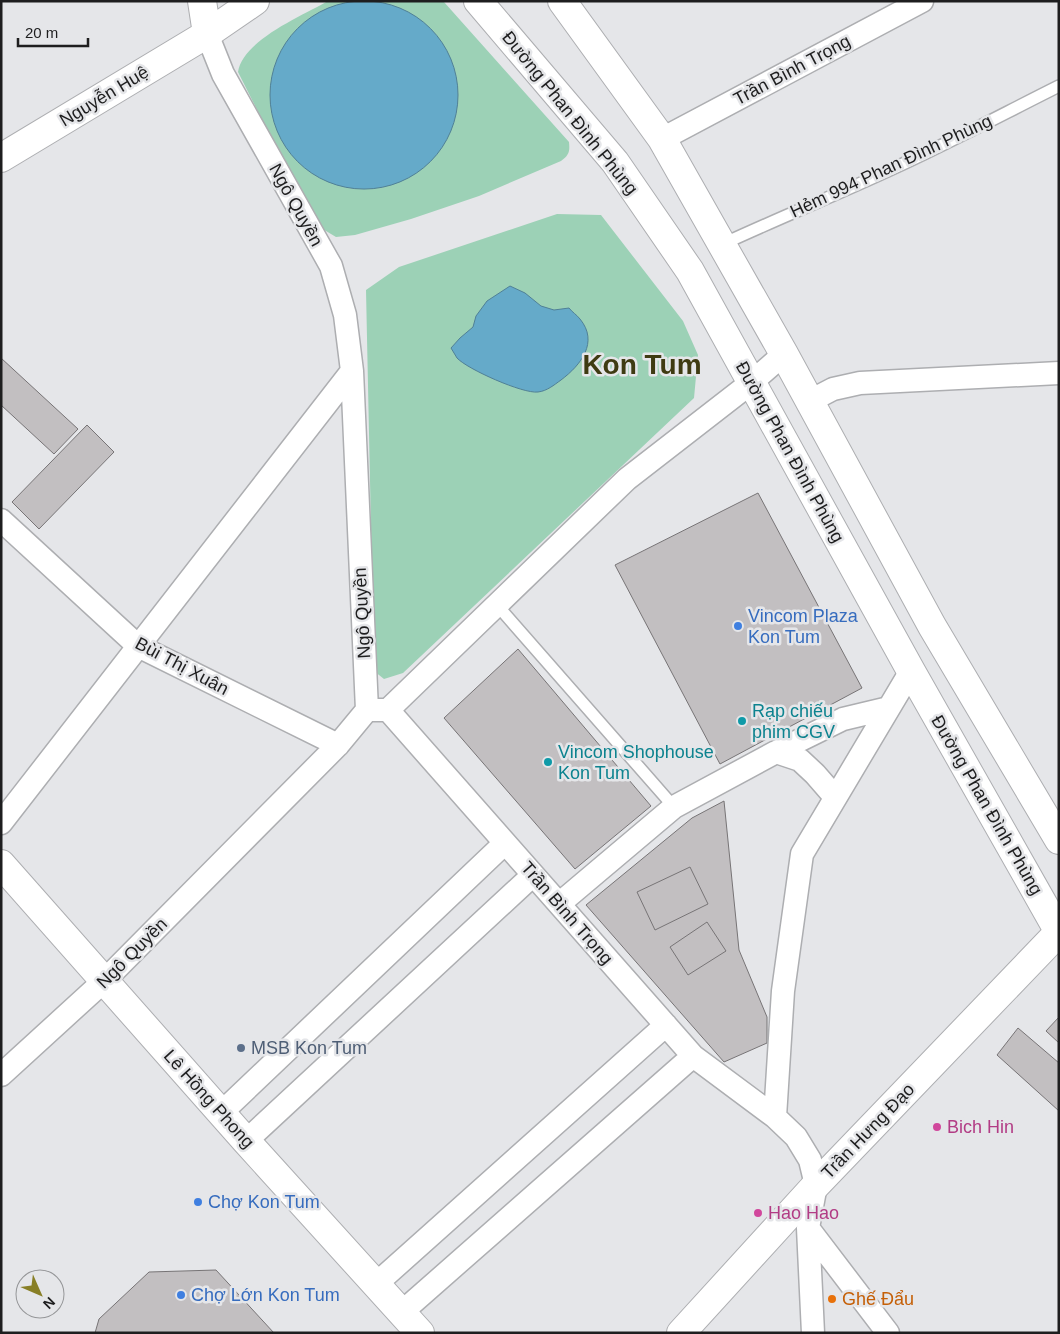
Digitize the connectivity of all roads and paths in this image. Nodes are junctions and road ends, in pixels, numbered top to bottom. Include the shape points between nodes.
1 (202, 1) edge
2 (255, 1) edge
3 (478, 1) edge
4 (562, 1) edge
5 (922, 1) edge
6 (207, 34) junction
7 (1059, 86) edge
8 (662, 139) junction
9 (1, 158) edge
10 (723, 244) junction
11 (784, 354) junction
12 (352, 371) junction
13 (1059, 373) edge
14 (752, 382) junction
15 (810, 401) junction
16 (1, 520) edge
17 (497, 605) junction
18 (138, 646) junction
19 (911, 671) junction
20 (889, 708) junction
21 (377, 710) junction
22 (338, 745) junction
23 (776, 752) junction
24 (835, 797) junction
25 (674, 807) junction
26 (1, 823) edge
27 (1059, 840) edge
28 (505, 843) junction
29 (1, 864) edge
30 (533, 875) junction
31 (559, 904) junction
32 (1059, 932) edge
33 (104, 981) junction
34 (666, 1025) junction
35 (693, 1056) junction
36 (1, 1075) edge
37 (221, 1113) junction
38 (775, 1117) junction
39 (246, 1142) junction
40 (816, 1185) junction
41 (808, 1228) junction
42 (376, 1284) junction
43 (402, 1312) junction
44 (420, 1333) edge
45 (681, 1333) edge
46 (813, 1333) edge
47 (888, 1333) edge

1 - 6 main road
2 - 6 main road, Nguyễn Huệ
3 - 14 main road, Đường Phan Đình Phùng via 616,162 690,270
4 - 8 main road
5 - 8 street, Trần Bình Trọng
6 - 9 main road, Nguyễn Huệ
6 - 12 street, Ngô Quyền via 223,74 330,266 345,315
7 - 10 lane, Hẻm 994 Phan Đình Phùng via 895,168
8 - 10 main road
10 - 11 main road
11 - 14 street, Ngô Quyền
11 - 15 main road
12 - 18 street
12 - 21 street, Ngô Quyền
13 - 15 street via 860,383 833,389
14 - 17 street, Ngô Quyền via 626,479
14 - 19 main road, Đường Phan Đình Phùng
15 - 27 main road via 932,626
16 - 18 street, Bùi Thị Xuân
17 - 21 street, Ngô Quyền
17 - 25 lane
18 - 22 street, Bùi Thị Xuân
18 - 26 street
19 - 20 street
19 - 32 main road, Đường Phan Đình Phùng
20 - 23 street via 843,719
20 - 24 street
21 - 22 street, Ngô Quyền
21 - 28 street, Trần Bình Trọng
22 - 33 street, Ngô Quyền
23 - 24 street via 800,760
23 - 25 street
24 - 38 street via 802,854 783,991
25 - 31 street
28 - 30 street, Trần Bình Trọng
28 - 37 street
29 - 33 main road, Lê Hồng Phong
30 - 31 street, Trần Bình Trọng
30 - 39 street
31 - 34 street, Trần Bình Trọng
32 - 40 main road, Trần Hưng Đạo
33 - 36 street, Ngô Quyền
33 - 37 main road, Lê Hồng Phong
34 - 35 street, Trần Bình Trọng
34 - 42 street
35 - 38 street, Trần Bình Trọng
35 - 43 street
37 - 39 main road, Lê Hồng Phong
38 - 40 street, Trần Bình Trọng via 796,1137 810,1160
39 - 42 main road, Lê Hồng Phong
40 - 41 street
40 - 45 main road, Trần Hưng Đạo
41 - 46 street
41 - 47 street
42 - 43 main road, Lê Hồng Phong
43 - 44 main road, Lê Hồng Phong

